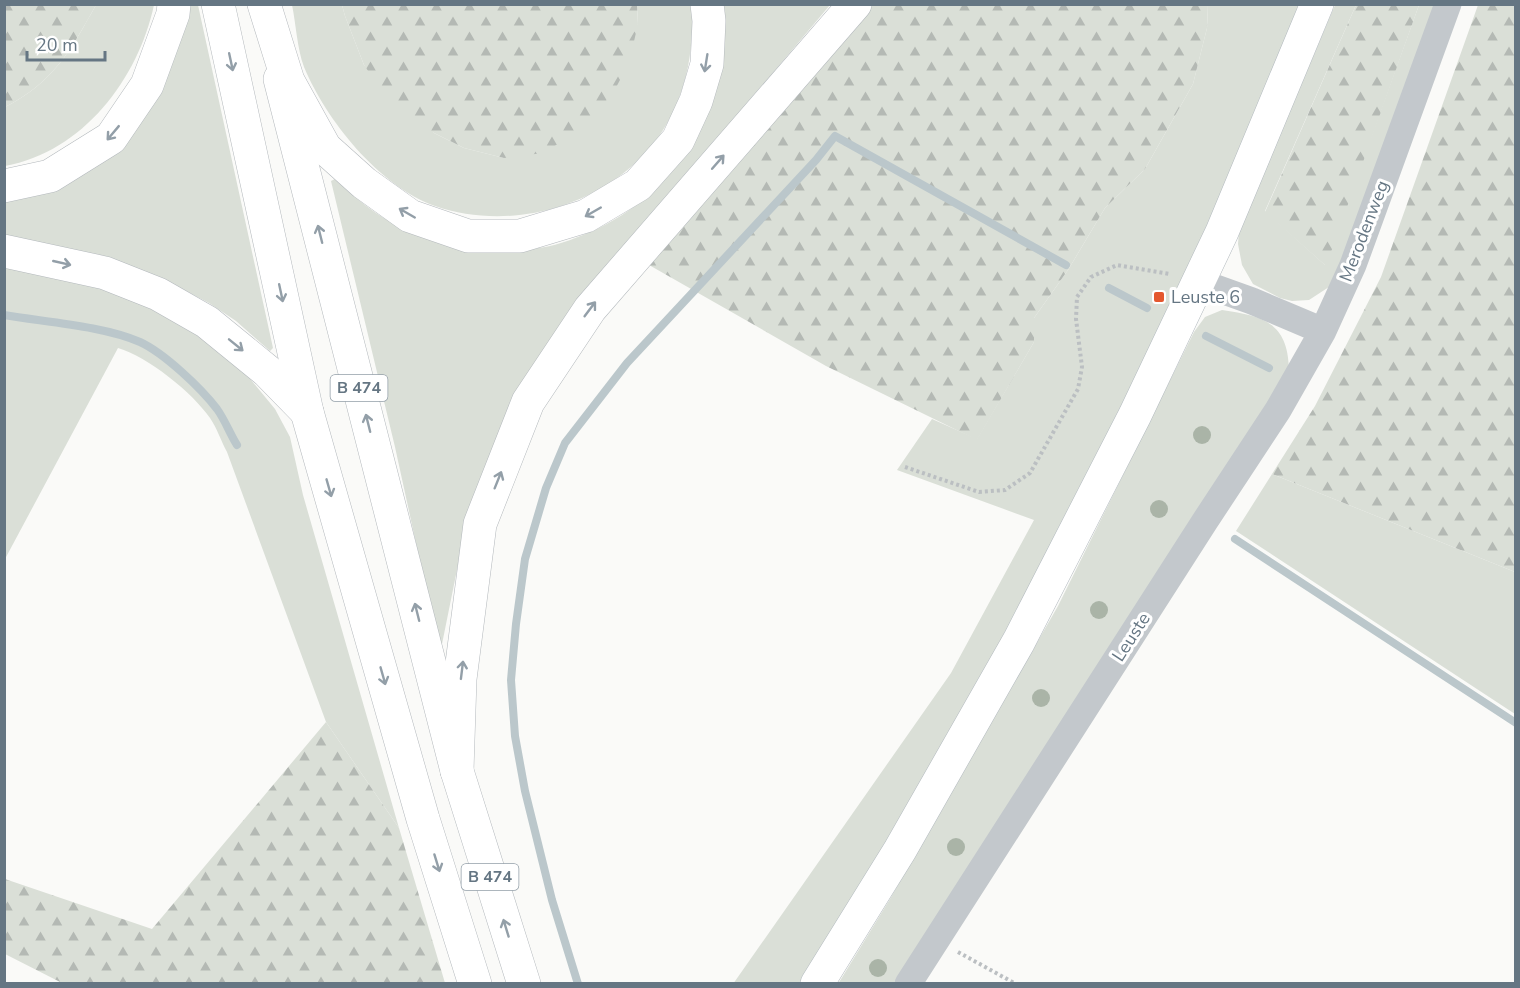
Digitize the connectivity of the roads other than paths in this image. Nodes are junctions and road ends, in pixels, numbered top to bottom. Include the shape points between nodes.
1 (174, 4) edge
2 (218, 4) edge
3 (263, 4) edge
4 (707, 4) edge
5 (855, 4) edge
6 (1317, 4) edge
7 (1448, 4) edge
8 (4, 186) edge
9 (4, 250) edge
10 (1199, 282) junction
11 (1323, 331) junction
12 (307, 412) junction
13 (457, 771) junction
14 (475, 984) edge
15 (524, 984) edge
16 (817, 984) edge
17 (908, 984) edge

1 -> 8 main road via 147,85 111,138 50,176
2 -> 12 main road, B 474
4 -> 3 main road via 707,64 678,140 638,185 586,216 520,236 468,236 410,216 325,148 288,81
13 -> 3 main road, B 474
13 -> 5 main road via 460,679 480,524 528,402 590,309
6 - 10 main road
7 - 11 street, Merodenweg via 1353,265
9 -> 12 main road via 105,273 158,294 207,322 267,371
10 - 11 street
10 - 16 main road via 1020,641 900,850
11 - 17 street, Leuste via 1278,411
12 -> 14 main road, B 474 via 423,819
15 -> 13 main road, B 474

